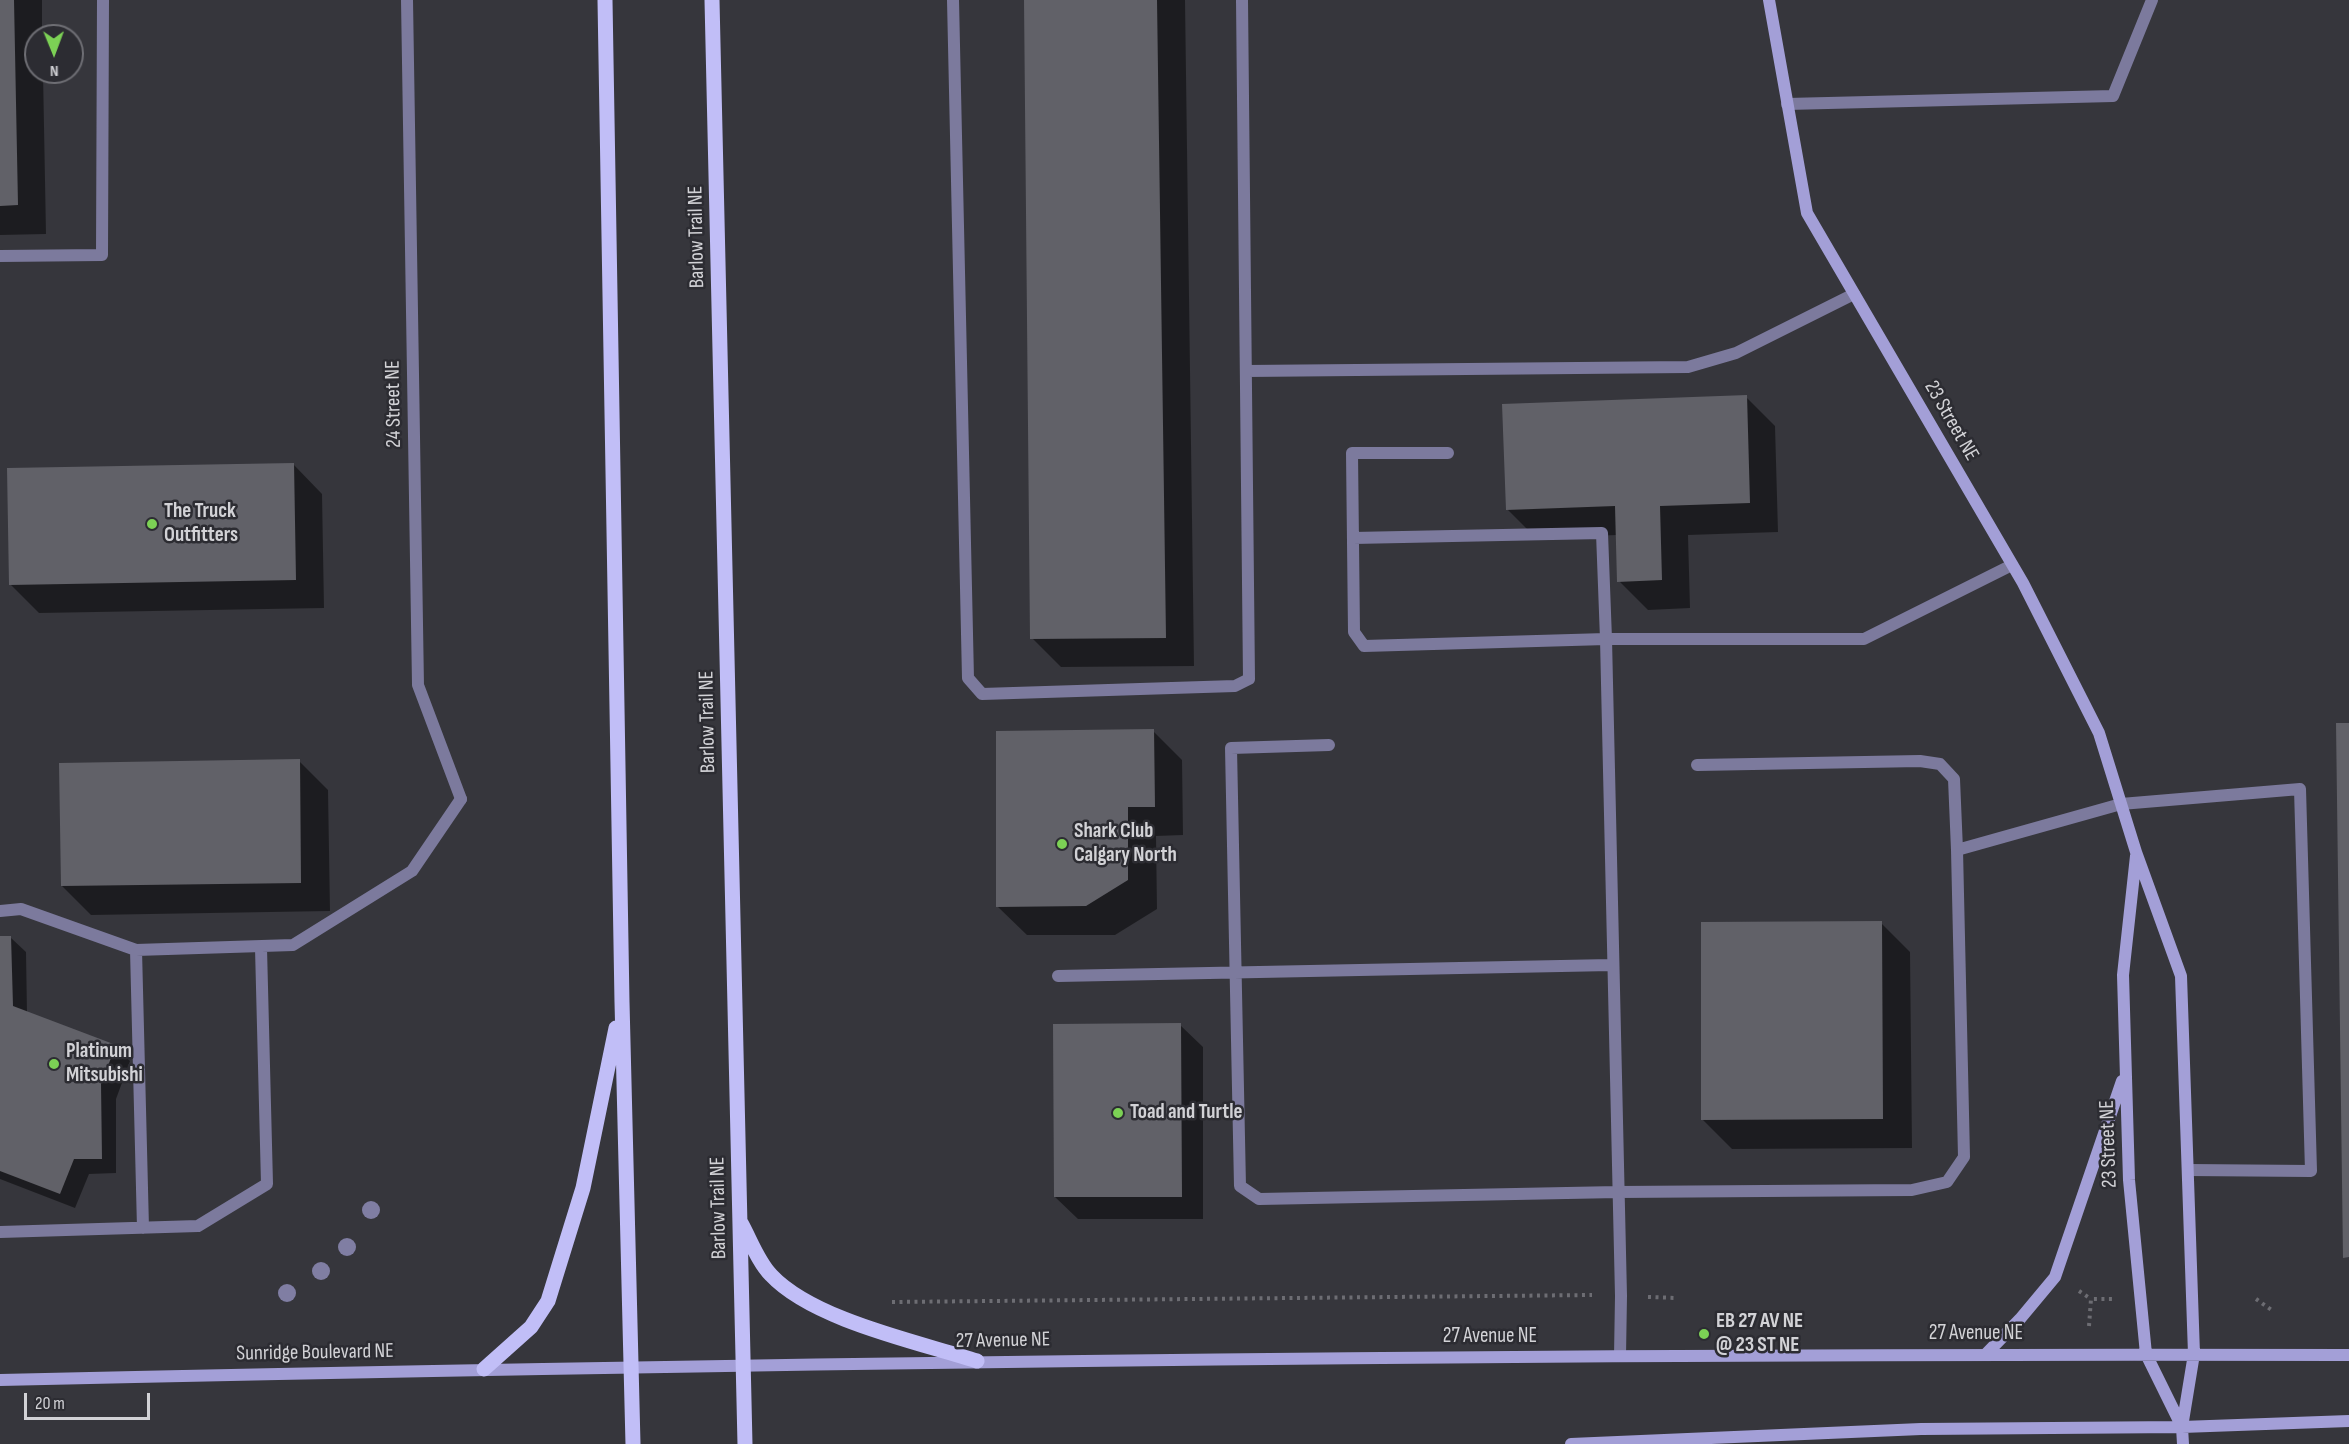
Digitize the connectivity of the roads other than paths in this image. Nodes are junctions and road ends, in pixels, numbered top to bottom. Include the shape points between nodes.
1 (103, 0) edge
2 (406, 0) edge
3 (605, 0) edge
4 (712, 0) edge
5 (952, 0) edge
6 (1242, 0) edge
7 (1769, 0) edge
8 (2152, 0) edge
9 (1787, 104) junction
10 (0, 256) edge
11 (1854, 294) junction
12 (1246, 371) junction
13 (1449, 453) dead end
14 (1353, 538) junction
15 (2012, 565) junction
16 (1606, 639) junction
17 (1329, 745) dead end
18 (1697, 765) dead end
19 (2121, 804) junction
20 (1957, 850) junction
21 (2136, 852) junction
22 (0, 911) edge
23 (261, 948) junction
24 (136, 950) junction
25 (1611, 965) junction
26 (1236, 972) junction
27 (1058, 976) dead end
28 (622, 1002) junction
29 (2126, 1071) junction
30 (2188, 1170) junction
31 (1618, 1191) junction
32 (740, 1222) junction
33 (143, 1228) junction
34 (0, 1232) edge
35 (1987, 1353) junction
36 (2146, 1354) junction
37 (2194, 1354) junction
38 (2349, 1355) edge
39 (1620, 1356) junction
40 (977, 1361) junction
41 (630, 1367) junction
42 (743, 1367) junction
43 (484, 1369) junction
44 (0, 1380) edge
45 (2349, 1421) edge
46 (2182, 1427) junction
47 (633, 1444) edge
48 (745, 1444) edge
49 (1571, 1444) edge
50 (2183, 1444) edge

1 - 10 street via 102,255
2 - 23 street, 24 Street NE via 418,685 461,798 412,871 293,945
3 - 28 main road
4 - 32 main road, Barlow Trail NE
5 - 12 street via 968,678 982,694 1235,686 1249,679
6 - 12 street
7 - 9 street, 23 Street NE
8 - 9 street via 2113,96
9 - 11 street, 23 Street NE via 1807,213
11 - 12 street via 1736,353 1688,367
11 - 15 street, 23 Street NE
13 - 14 street via 1352,453
14 - 16 street via 1354,632 1364,646
14 - 16 street via 1602,533
15 - 16 street via 1864,639
15 - 19 street, 23 Street NE via 2099,733
16 - 25 street
17 - 26 street via 1230,748
18 - 20 street via 1920,761 1940,764 1954,779
19 - 20 street
19 - 21 street, 23 Street NE
19 - 30 street via 2300,789 2311,1171
20 - 31 street via 1964,1157 1947,1182 1912,1190
21 - 29 street, 23 Street NE via 2122,975
21 - 30 street, 23 Street NE via 2181,976
22 - 24 street via 21,909
23 - 24 street
23 - 33 street via 267,1184 198,1226
24 - 33 street
25 - 26 street
25 - 31 street
26 - 27 street
26 - 31 street via 1240,1186 1259,1199
28 - 41 main road
28 - 43 main road via 583,1188 548,1301 531,1327
29 - 35 street via 2055,1277
29 - 36 street, 23 Street NE via 2129,1180
30 - 37 street, 23 Street NE
31 - 39 street
32 - 40 main road via 770,1275 805,1301 841,1317
32 - 42 main road, Barlow Trail NE
33 - 34 street
35 - 36 street, 27 Avenue NE
35 - 39 street, 27 Avenue NE
36 - 37 street, 27 Avenue NE
36 - 46 street, 23 Street NE
37 - 38 street, 27 Avenue NE
37 - 46 street, 23 Street NE
39 - 40 street, 27 Avenue NE
40 - 42 street, 27 Avenue NE
41 - 42 street, 27 Avenue NE
41 - 43 street, Sunridge Boulevard NE
41 - 47 main road
42 - 48 main road, Barlow Trail NE
43 - 44 street, Sunridge Boulevard NE
45 - 46 street
46 - 49 street via 1922,1429
46 - 50 street, 23 Street NE

